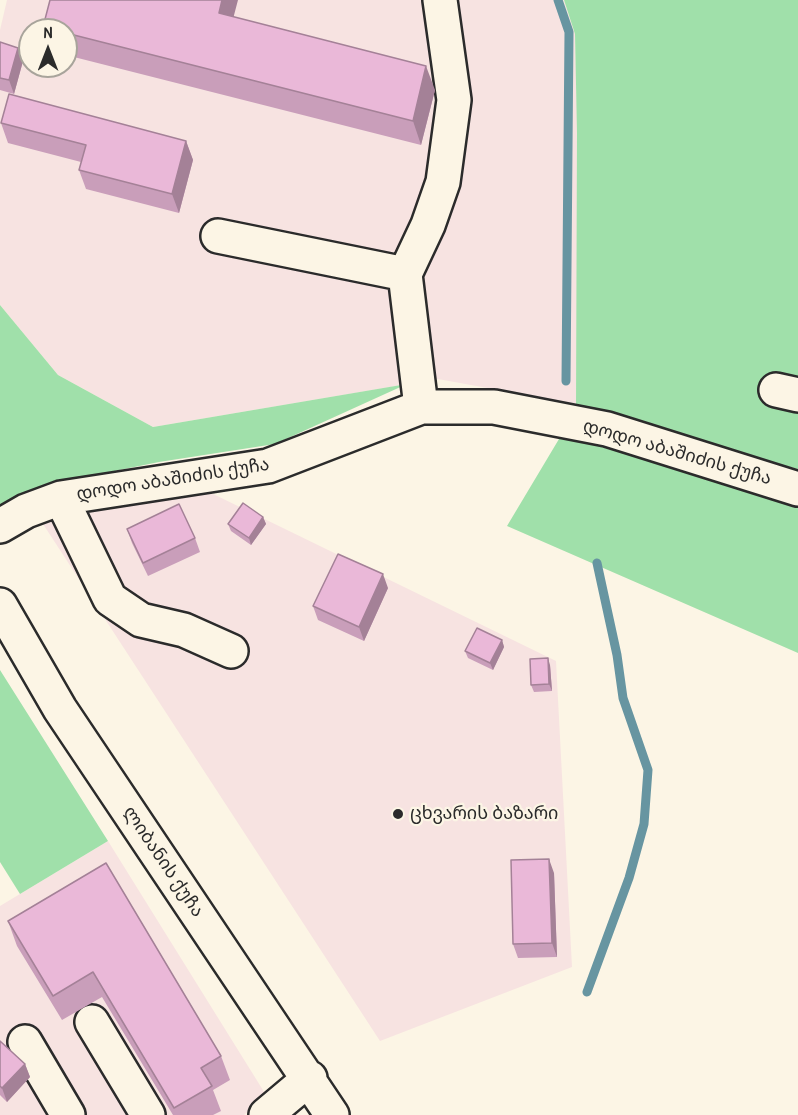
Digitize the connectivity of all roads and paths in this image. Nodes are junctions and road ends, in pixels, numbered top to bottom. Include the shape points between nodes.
1 (440, 0) edge
2 (218, 236) dead end
3 (405, 274) junction
4 (422, 407) junction
5 (798, 489) edge
6 (61, 498) junction
7 (0, 526) edge
8 (0, 605) edge
9 (231, 651) dead end
10 (92, 1022) dead end
11 (24, 1042) dead end
12 (310, 1078) junction
13 (68, 1115) edge
14 (147, 1115) edge
15 (266, 1115) edge
16 (332, 1115) edge

1 - 3 street via 454,100 443,182
2 - 3 street
3 - 4 street
4 - 5 street, დოდო აბაშიძის ქუჩა via 494,407 606,429
4 - 6 street, დოდო აბაშიძის ქუჩა via 268,466
6 - 7 street, დოდო აბაშიძის ქუჩა
6 - 9 street via 110,599 141,620 184,630
8 - 12 street, ლიბანის ქუჩა via 60,709
10 - 14 street
11 - 13 street
12 - 15 street
12 - 16 street, ლიბანის ქუჩა

